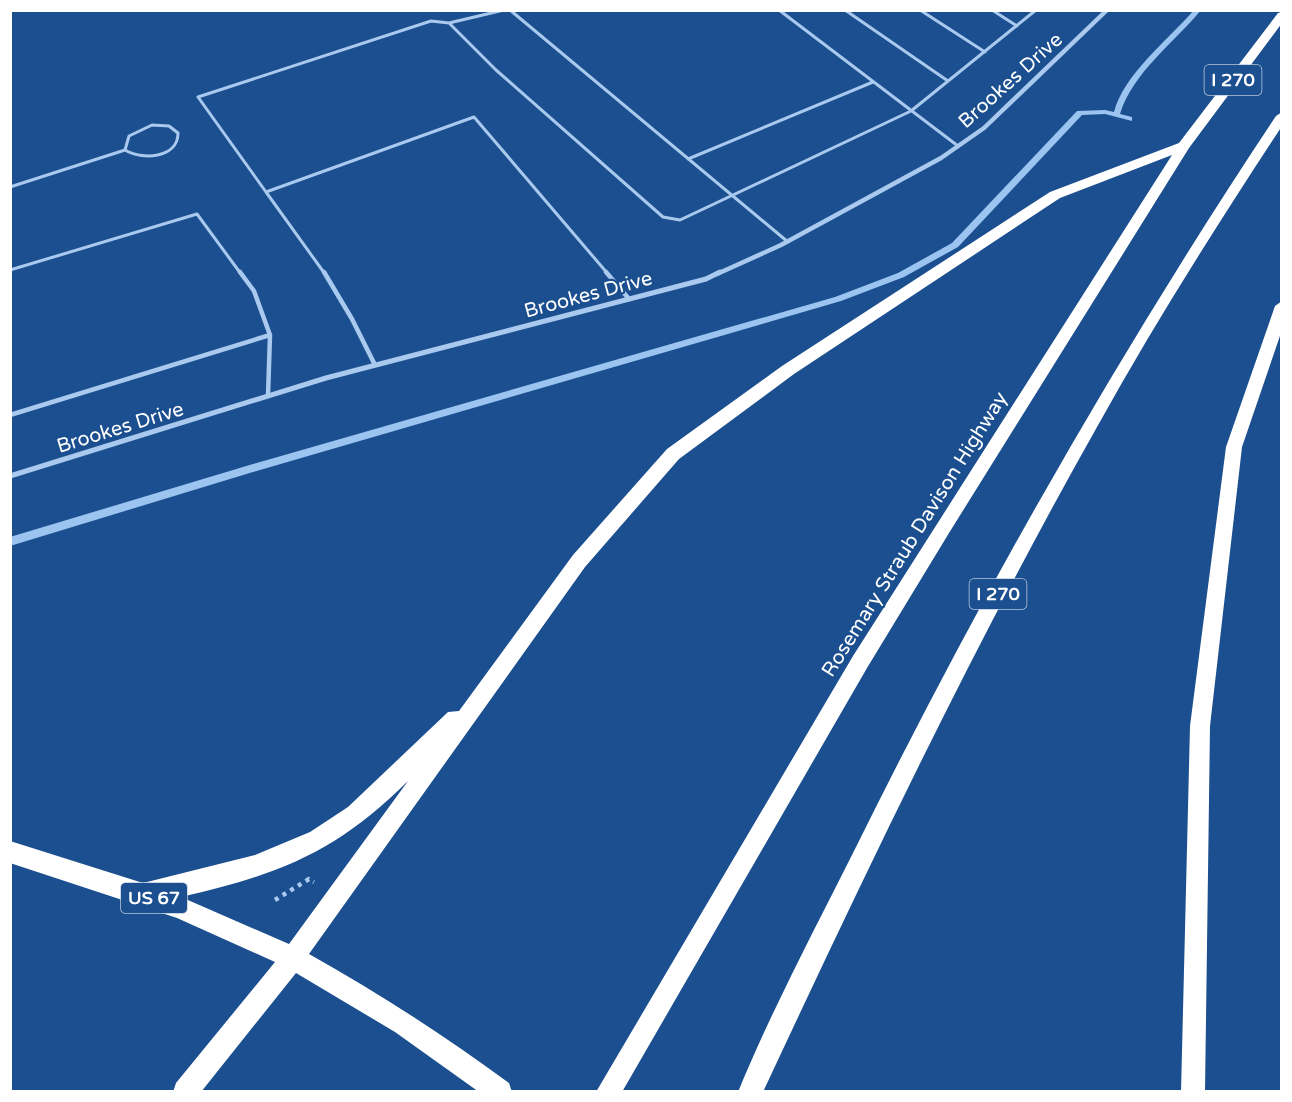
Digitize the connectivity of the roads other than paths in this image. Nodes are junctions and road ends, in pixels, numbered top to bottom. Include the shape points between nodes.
1 (504, 10) edge
2 (510, 10) edge
3 (779, 10) edge
4 (845, 10) edge
5 (920, 10) edge
6 (992, 10) edge
7 (1036, 10) edge
8 (1107, 10) edge
9 (1281, 15) edge
10 (449, 23) junction
11 (1017, 26) junction
12 (985, 52) junction
13 (948, 81) junction
14 (873, 82) junction
15 (911, 111) junction
16 (1281, 116) edge
17 (958, 146) junction
18 (1184, 146) junction
19 (125, 150) junction
20 (688, 159) junction
21 (10, 187) edge
22 (266, 192) junction
23 (733, 196) junction
24 (788, 242) junction
25 (10, 270) edge
26 (629, 299) junction
27 (1281, 306) edge
28 (270, 335) junction
29 (375, 365) junction
30 (268, 396) junction
31 (10, 415) edge
32 (10, 476) edge
33 (490, 684) junction
34 (10, 852) edge
35 (143, 894) junction
36 (291, 959) junction
37 (491, 1085) edge
38 (185, 1092) edge
39 (608, 1092) edge
40 (750, 1092) edge
41 (1193, 1092) edge

1 - 10 lane
2 - 20 lane
3 - 14 lane
4 - 13 lane
5 - 12 lane
6 - 11 lane
7 - 11 lane
8 - 17 street, Brookes Drive via 984,128
9 - 18 highway, Rosemary Straub Davison Highway / I 270
10 - 22 lane via 431,21 198,97
10 - 23 lane via 496,70 663,217 681,220
11 - 12 lane
12 - 13 lane
13 - 15 lane
14 - 15 lane
14 - 20 lane
15 - 17 lane
15 - 23 lane
16 - 40 highway, I 270 via 1091,421 927,728
17 - 24 street, Brookes Drive
18 - 33 highway via 1056,195 788,370 673,454 579,561
18 - 39 highway, Rosemary Straub Davison Highway / I 270 via 860,663
19 - 19 lane via 129,135 144,127 169,126 178,133 171,148 154,156 136,157
19 - 21 lane
20 - 23 lane
22 - 26 lane via 474,117
22 - 29 lane via 340,297
23 - 24 lane
24 - 26 street, Brookes Drive via 706,279
25 - 28 lane via 197,214 255,291
26 - 29 street, Brookes Drive
27 - 41 highway via 1234,447 1200,726
28 - 30 lane
28 - 31 lane
29 - 30 street, Brookes Drive
30 - 32 street, Brookes Drive
33 - 35 highway via 367,805 318,840 241,871
33 - 36 highway
34 - 35 highway, US 67
35 - 36 highway, US 67 via 231,928
36 - 37 highway, US 67 via 349,990
36 - 38 highway

